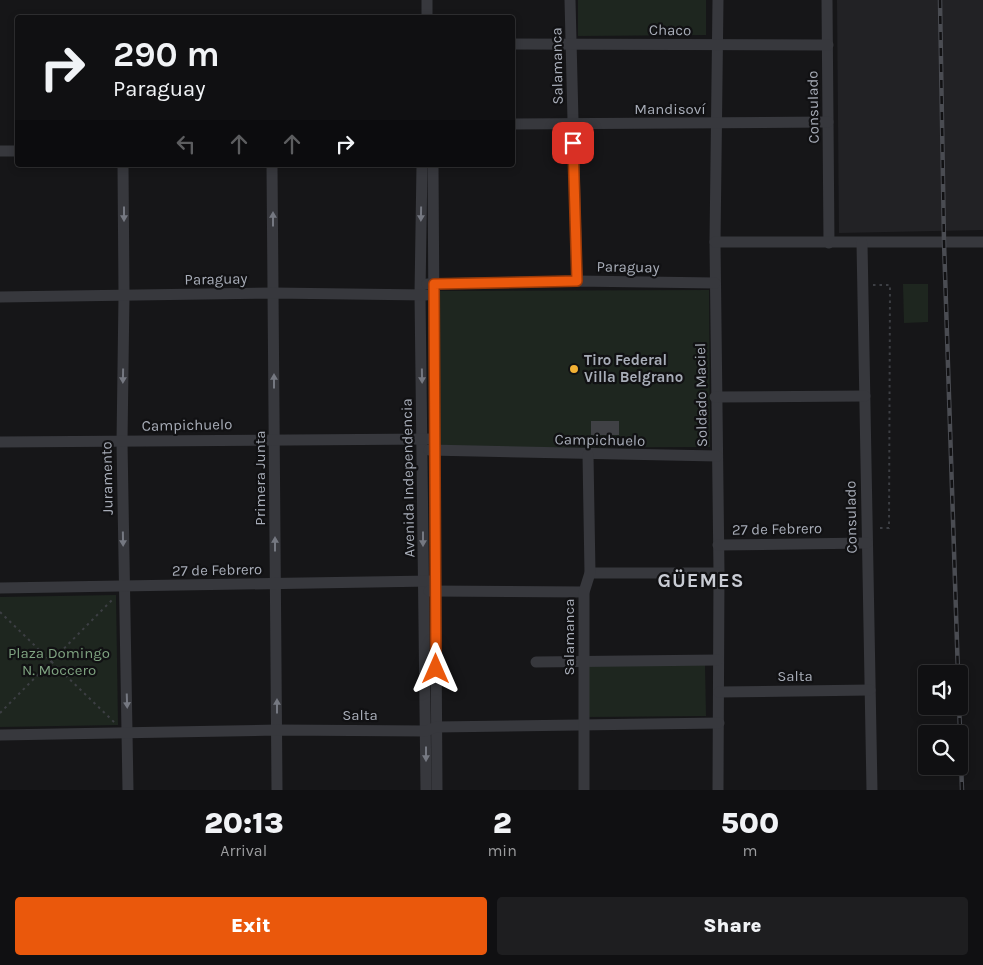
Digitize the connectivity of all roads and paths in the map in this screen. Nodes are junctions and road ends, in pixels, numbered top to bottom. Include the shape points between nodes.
1 (427, 0) edge
2 (570, 0) edge
3 (718, 0) edge
4 (827, 0) edge
5 (428, 15) edge
6 (515, 44) edge
7 (571, 44) junction
8 (828, 44) junction
9 (718, 45) junction
10 (828, 122) junction
11 (573, 123) junction
12 (515, 124) edge
13 (716, 124) junction
14 (0, 151) edge
15 (15, 151) edge
16 (123, 167) edge
17 (272, 167) edge
18 (422, 167) edge
19 (433, 167) edge
20 (715, 242) junction
21 (983, 242) edge
22 (829, 243) junction
23 (862, 243) junction
24 (577, 281) junction
25 (715, 283) junction
26 (863, 286) junction
27 (420, 289) junction
28 (433, 289) junction
29 (273, 293) junction
30 (124, 295) junction
31 (0, 297) edge
32 (864, 396) junction
33 (716, 397) junction
34 (275, 439) junction
35 (0, 442) edge
36 (122, 442) junction
37 (436, 444) junction
38 (423, 445) junction
39 (588, 455) junction
40 (717, 456) junction
41 (867, 529) junction
42 (867, 543) junction
43 (718, 545) junction
44 (590, 573) junction
45 (719, 573) junction
46 (276, 584) junction
47 (124, 586) junction
48 (429, 586) junction
49 (0, 588) edge
50 (584, 592) junction
51 (0, 612) edge
52 (718, 660) junction
53 (52, 661) junction
54 (536, 662) dead end
55 (584, 662) junction
56 (870, 690) junction
57 (719, 692) junction
58 (0, 713) edge
59 (719, 723) junction
60 (584, 724) junction
61 (431, 729) junction
62 (277, 730) junction
63 (128, 733) junction
64 (0, 735) edge
65 (128, 790) edge
66 (277, 790) edge
67 (426, 790) edge
68 (437, 790) edge
69 (584, 790) edge
70 (718, 790) edge
71 (872, 790) edge

1 - 5 street
2 - 7 street, Salamanca
3 - 9 street, Soldado Maciel
4 - 8 street, Consulado
6 - 7 street, Chaco
7 - 9 street, Chaco
7 - 11 street, Salamanca
8 - 9 street, Chaco
8 - 10 street, Consulado
9 - 13 street, Soldado Maciel
10 - 13 street, Mandisoví
10 - 22 street, Consulado
11 - 12 street, Mandisoví
11 - 13 street, Mandisoví
11 - 24 street, Salamanca
13 - 20 street, Soldado Maciel
14 - 15 street
16 -> 30 street, Juramento
29 -> 17 street, Primera Junta
18 -> 27 street, Avenida Independencia
19 - 28 street, Avenida Independencia
20 - 22 street
20 - 25 street, Soldado Maciel
21 - 23 street
22 - 23 street
23 - 26 street, Consulado
24 - 25 street, Paraguay
24 - 28 street, Paraguay
25 - 33 street, Soldado Maciel
26 - 32 street, Consulado
26 - 41 path via 890,285 889,528
27 - 28 street, Paraguay
27 - 29 street, Paraguay
27 -> 38 street, Avenida Independencia
28 - 37 street, Avenida Independencia
29 - 30 street, Paraguay
34 -> 29 street, Primera Junta
30 - 31 street, Paraguay
30 -> 36 street, Juramento
32 - 33 street
32 - 41 street, Consulado
33 - 40 street, Soldado Maciel
34 - 36 street, Campichuelo
34 - 38 street, Campichuelo
46 -> 34 street, Primera Junta
35 - 36 street, Campichuelo
36 -> 47 street, Juramento
37 - 38 street, Campichuelo
37 - 39 street, Campichuelo
37 - 48 street, Avenida Independencia
38 -> 48 street, Avenida Independencia
39 - 40 street, Campichuelo
39 - 44 street, Salamanca
40 - 43 street, Soldado Maciel
41 - 42 street, Consulado
42 - 43 street, 27 de Febrero
42 - 56 street, Consulado
43 - 45 street, Soldado Maciel
44 - 45 street
44 - 50 street, Salamanca
45 - 52 street, Soldado Maciel
46 - 47 street, 27 de Febrero
46 - 48 street, 27 de Febrero
62 -> 46 street, Primera Junta
47 - 49 street, 27 de Febrero
47 - 53 path
47 -> 63 street, Juramento
48 - 50 street, 27 de Febrero
48 - 61 street, Avenida Independencia
50 - 55 street, Salamanca
51 - 53 path
52 - 55 street
52 - 57 street, Soldado Maciel
53 - 58 path
53 - 63 path
54 - 55 street
55 - 60 street, Salamanca
56 - 57 street, Salta
56 - 71 street, Consulado
57 - 59 street, Soldado Maciel
59 - 60 street, Salta
59 - 70 street, Soldado Maciel
60 - 61 street, Salta
60 - 69 street, Salamanca
61 - 62 street, Salta
61 -> 67 street, Avenida Independencia
61 - 68 street, Avenida Independencia
62 - 63 street, Salta
62 - 66 street, Primera Junta
63 - 64 street, Salta
63 - 65 street, Juramento

